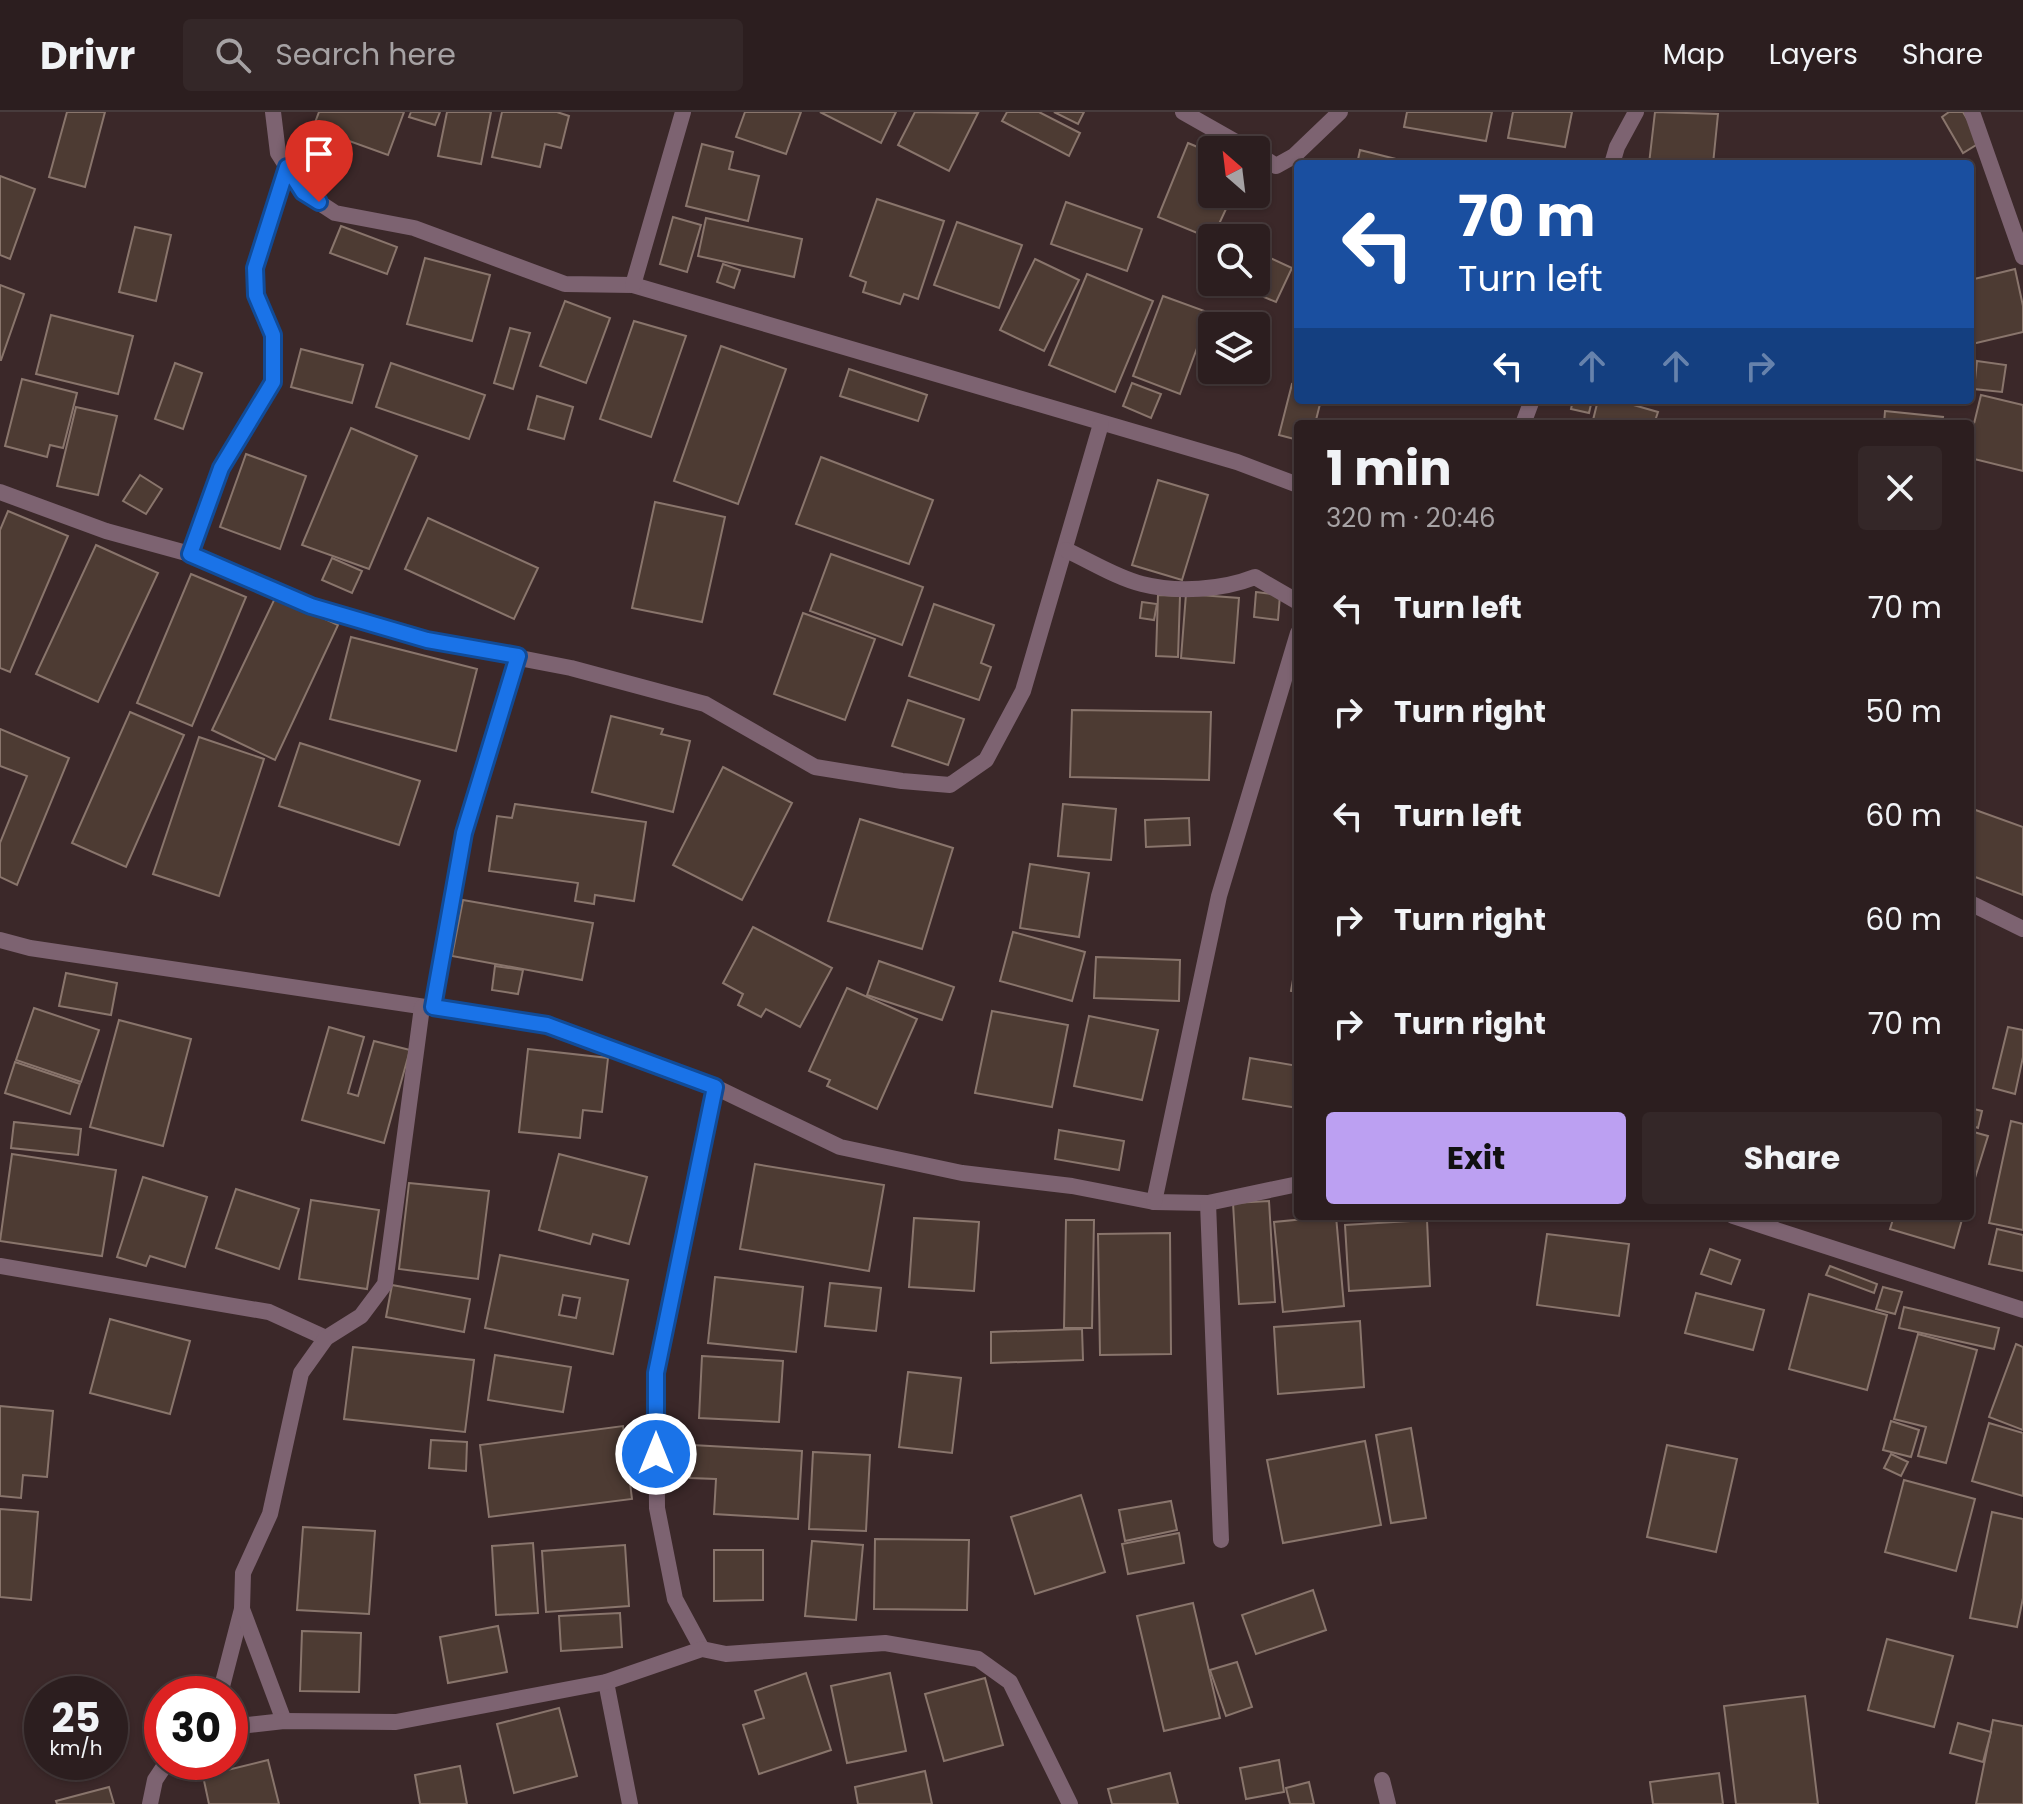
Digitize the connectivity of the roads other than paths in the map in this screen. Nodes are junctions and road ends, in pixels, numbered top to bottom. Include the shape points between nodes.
1 (273, 112) edge
2 (683, 112) edge
3 (1183, 112) edge
4 (1340, 112) edge
5 (1636, 112) edge
6 (1972, 112) edge
7 (1225, 136) edge
8 (1613, 160) edge
9 (1270, 162) edge
10 (287, 167) junction
11 (2023, 257) edge
12 (633, 285) junction
13 (1101, 424) junction
14 (1294, 483) edge
15 (0, 492) edge
16 (1066, 550) junction
17 (190, 554) junction
18 (1294, 600) edge
19 (1294, 646) edge
20 (518, 656) junction
21 (1974, 905) edge
22 (2023, 929) edge
23 (0, 940) edge
24 (428, 1007) junction
25 (715, 1087) junction
26 (1294, 1185) edge
27 (1154, 1202) junction
28 (1208, 1203) junction
29 (1745, 1220) edge
30 (0, 1266) edge
31 (2023, 1310) edge
32 (326, 1338) junction
33 (1221, 1540) dead end
34 (242, 1609) junction
35 (702, 1649) junction
36 (225, 1676) edge
37 (606, 1682) junction
38 (284, 1721) junction
39 (248, 1725) edge
40 (155, 1780) edge
41 (1382, 1780) dead end
42 (150, 1804) edge
43 (630, 1804) edge
44 (1070, 1804) edge
45 (1388, 1804) edge

1 - 10 street via 278,153
2 - 12 street
3 - 7 street
4 - 9 street via 1294,156 1276,166
5 - 8 street
6 - 11 street
10 - 12 street via 303,192 335,213 414,228 565,284
10 - 17 street via 255,268 256,295 273,335 273,382 221,468
12 - 13 street
13 - 14 street
13 - 16 street
15 - 17 street via 106,531
16 - 18 street via 1142,584 1200,589 1234,586 1255,577
16 - 20 street via 1023,691 986,760 950,785 815,767 705,704
17 - 20 street via 311,606 427,640
19 - 27 street via 1219,896
20 - 24 street via 464,833
21 - 22 street
23 - 24 street
24 - 25 street via 547,1025
24 - 32 street via 385,1284 361,1316
25 - 27 street via 840,1147 962,1173
25 - 35 street via 656,1373 657,1508 675,1599
26 - 28 street
27 - 28 street
28 - 33 street
29 - 31 street
30 - 32 street via 269,1312
32 - 34 street via 301,1373 270,1514 243,1573
34 - 36 street
34 - 38 street
35 - 37 street
35 - 44 street via 726,1654 885,1643 978,1659 1010,1682
37 - 38 street via 396,1722
37 - 43 street
38 - 39 street
40 - 42 street
41 - 45 street

